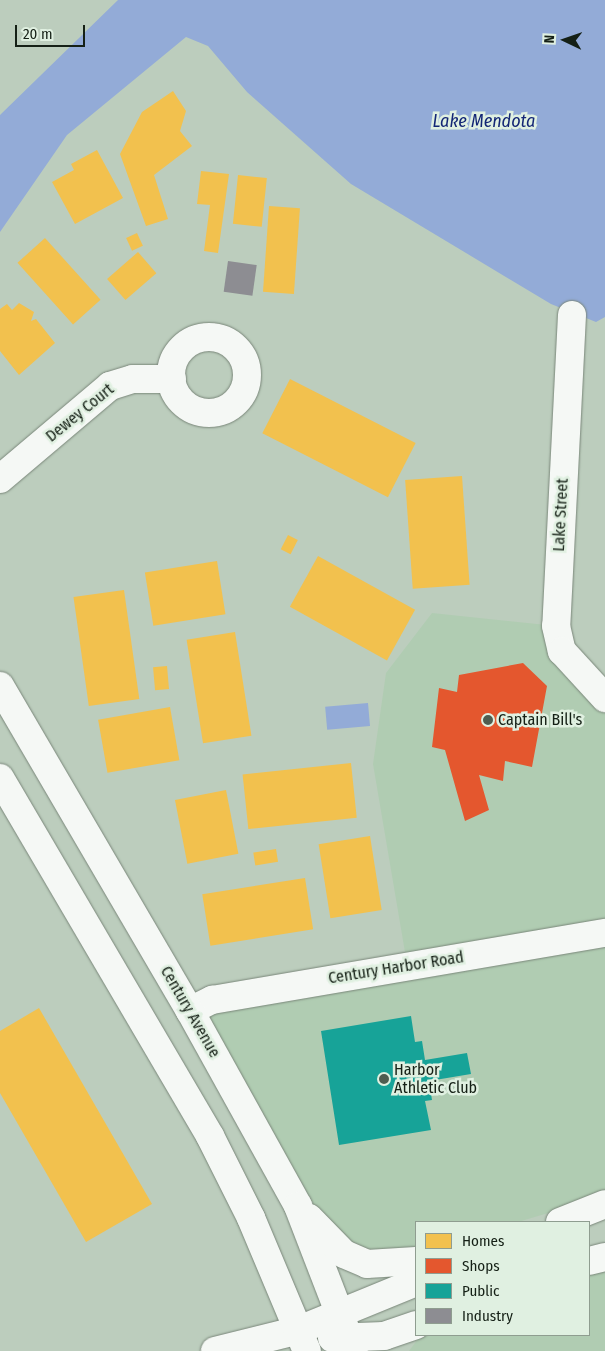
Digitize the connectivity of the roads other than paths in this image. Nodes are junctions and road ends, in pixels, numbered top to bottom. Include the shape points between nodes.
1 (572, 316) dead end
2 (172, 379) dead end
3 (0, 479) edge
4 (0, 686) edge
5 (605, 698) edge
6 (0, 778) edge
7 (605, 933) edge
8 (190, 1011) junction
9 (605, 1204) edge
10 (298, 1206) junction
11 (562, 1221) edge
12 (605, 1257) edge
13 (415, 1261) edge
14 (590, 1261) edge
15 (415, 1282) edge
16 (338, 1310) junction
17 (415, 1325) edge
18 (421, 1336) edge
19 (303, 1340) edge
20 (352, 1345) edge
21 (215, 1351) edge
22 (409, 1351) edge

1 - 5 main road, Lake Street via 556,626 562,651
2 - 3 main road, Dewey Court via 133,379 110,386
4 - 8 main road, Century Avenue
6 - 19 main road via 210,1136
7 - 8 main road, Century Harbor Road via 222,998
8 - 10 main road, Century Avenue
9 - 11 main road
10 - 13 main road via 344,1254 367,1264
10 - 16 main road, Century Avenue
12 - 14 main road
15 - 16 main road
16 - 19 main road
16 - 20 main road, Century Avenue
17 - 20 main road
18 - 22 main road
19 - 20 main road
19 - 21 main road

